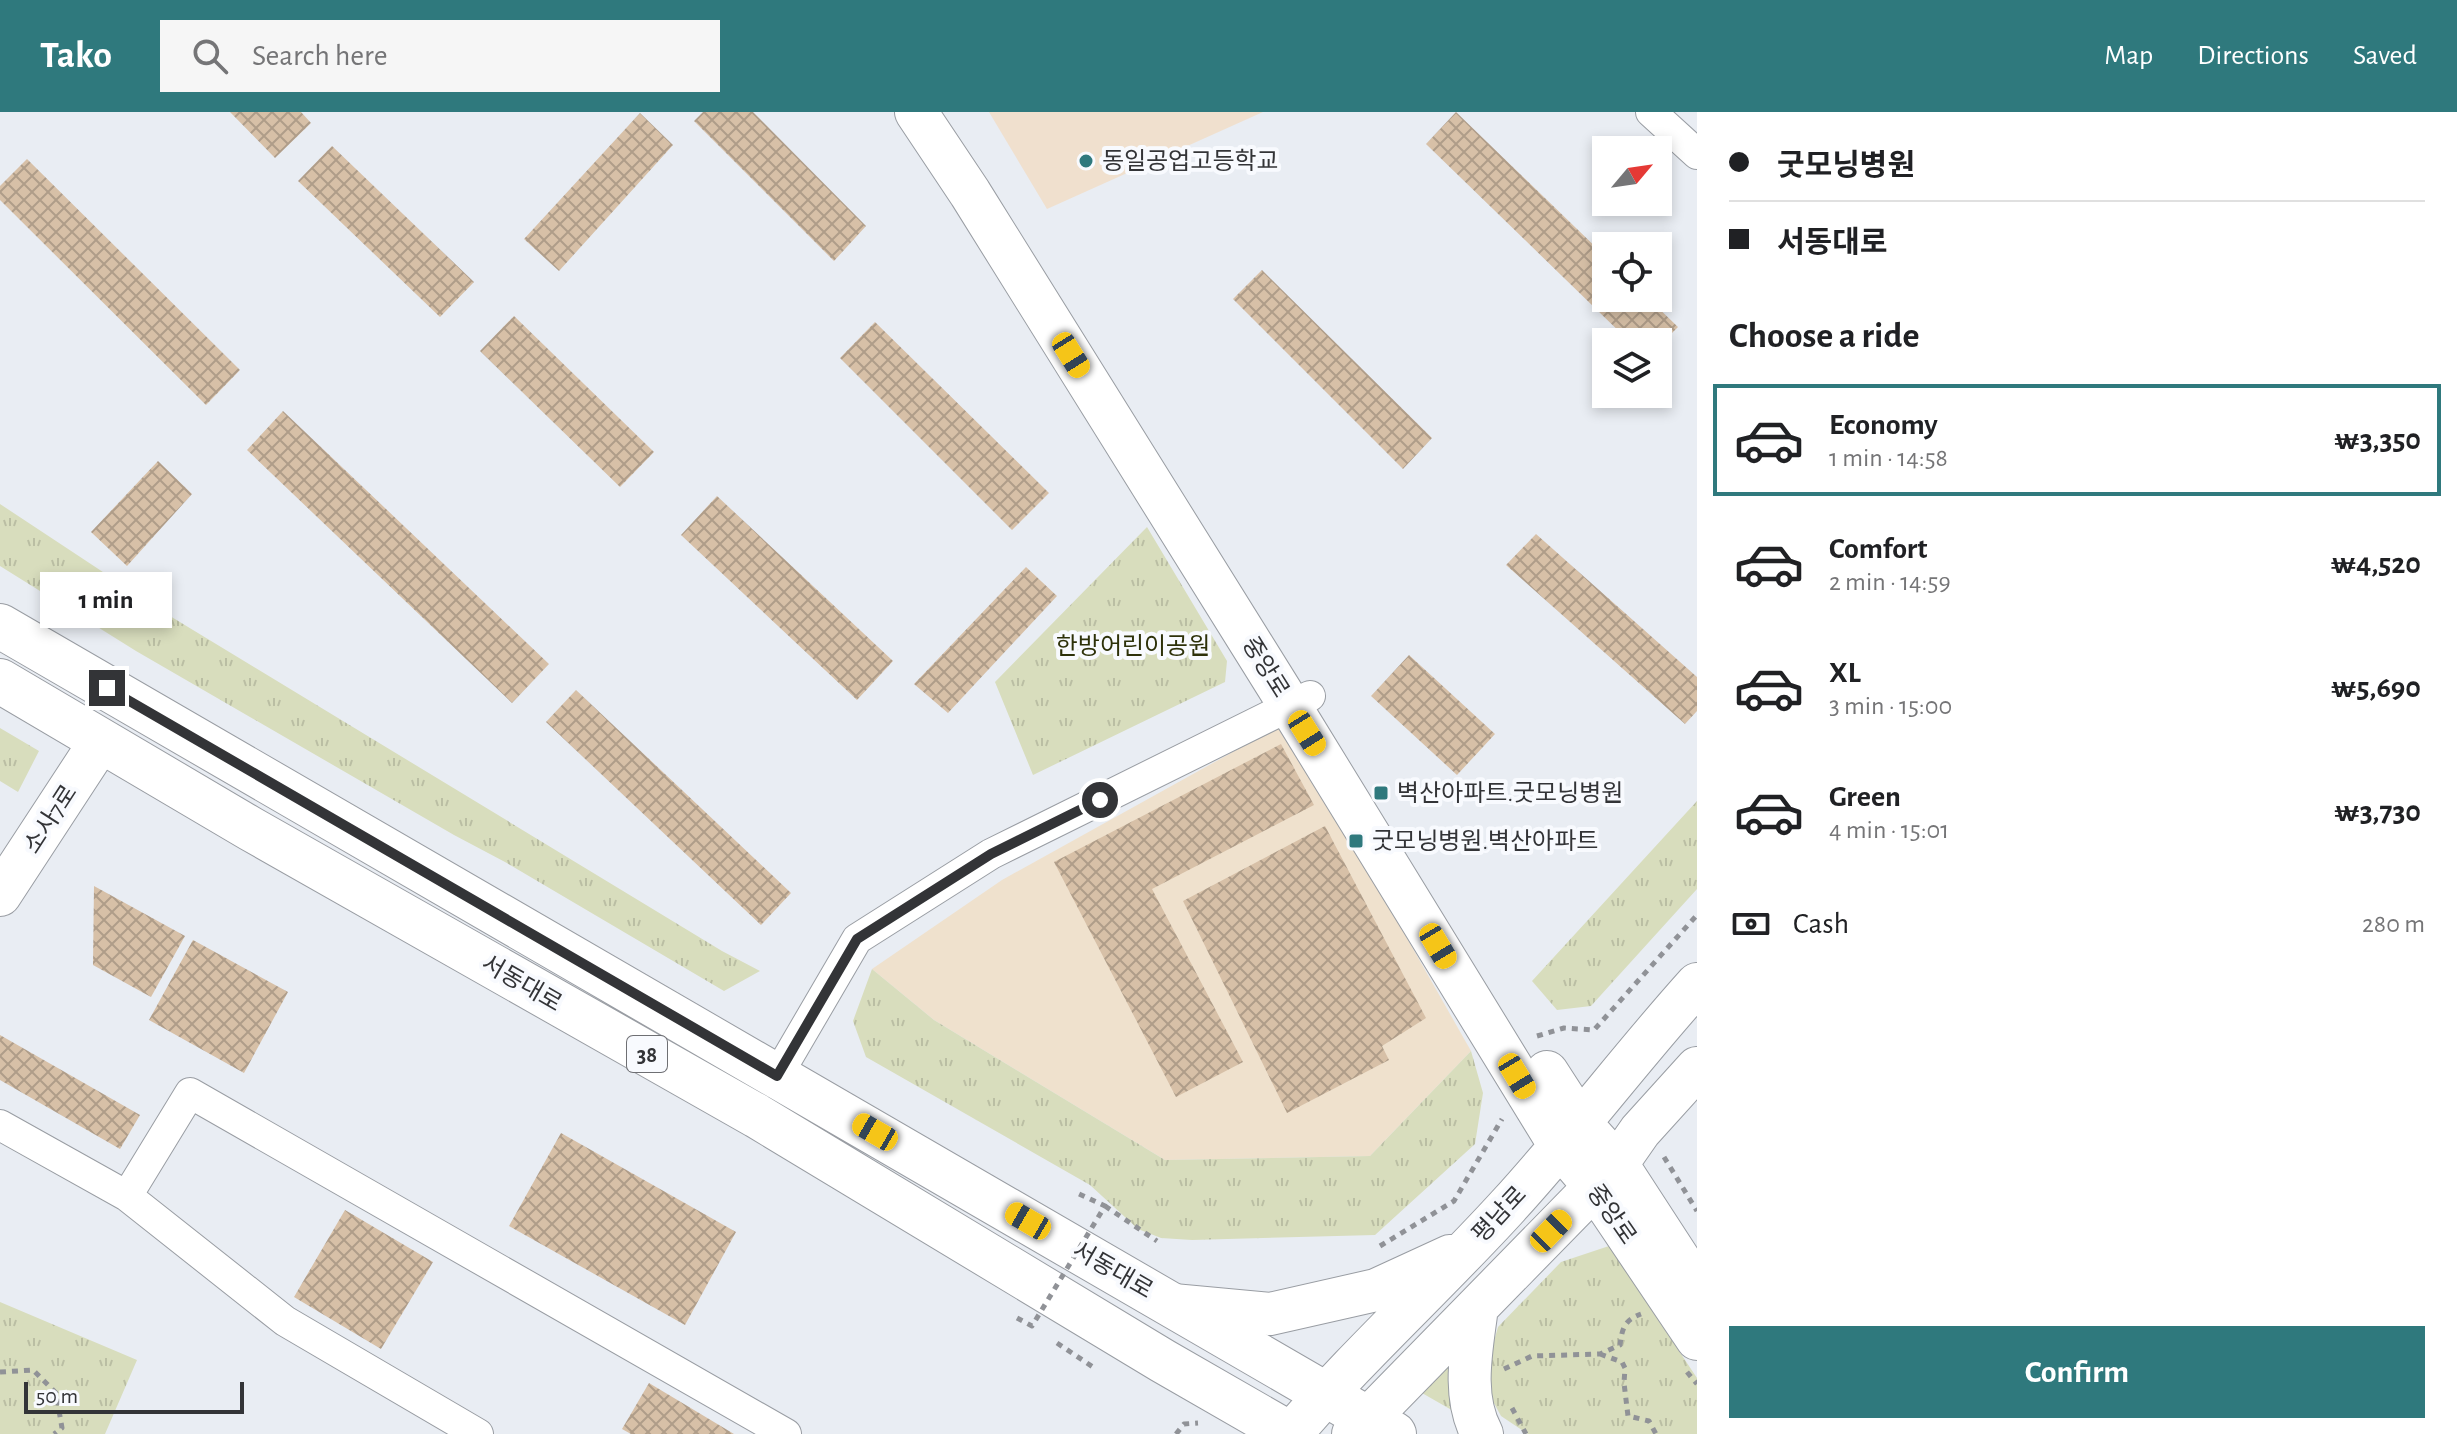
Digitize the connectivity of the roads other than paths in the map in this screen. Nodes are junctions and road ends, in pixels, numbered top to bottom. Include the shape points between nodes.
1 (916, 112) edge
2 (942, 112) edge
3 (1651, 112) edge
4 (1697, 154) edge
5 (0, 626) edge
6 (0, 681) edge
7 (1300, 701) junction
8 (100, 742) junction
9 (0, 895) edge
10 (1697, 984) edge
11 (1697, 1068) edge
12 (777, 1076) junction
13 (0, 1125) edge
14 (1570, 1135) junction
15 (1606, 1175) junction
16 (127, 1196) junction
17 (1469, 1247) junction
18 (1697, 1287) edge
19 (1173, 1305) junction
20 (1477, 1307) junction
21 (1688, 1352) edge
22 (1326, 1393) junction
23 (1372, 1429) edge
24 (478, 1434) edge
25 (786, 1434) edge
26 (1290, 1434) edge
27 (1482, 1434) edge

1 - 7 main road, 중앙로
2 - 7 main road, 중앙로
3 - 4 street
5 - 12 main road, 서동대로 / 38
6 - 8 main road, 서동대로 / 38
7 - 12 street via 991,854 857,939
7 - 14 main road, 중앙로
7 - 14 main road, 중앙로 via 1525,1039
8 - 9 main road, 소사7로
8 - 26 main road, 서동대로 / 38 via 757,1116
10 - 14 main road, 평남로
11 - 15 main road, 평남로
12 - 19 main road, 서동대로 / 38
13 - 16 street
14 - 15 main road, 중앙로
14 - 17 main road, 평남로
15 - 18 main road, 중앙로
15 - 20 main road, 평남로
15 - 21 main road, 중앙로
16 - 24 street via 285,1321
16 - 25 street via 190,1093
17 - 19 main road via 1376,1290 1270,1314
17 - 22 main road, 평남로
19 - 22 main road, 서동대로 / 38
20 - 23 main road, 평남로
20 - 27 main road via 1469,1377
22 - 23 main road, 서동대로 / 38
22 - 26 main road, 평남로

